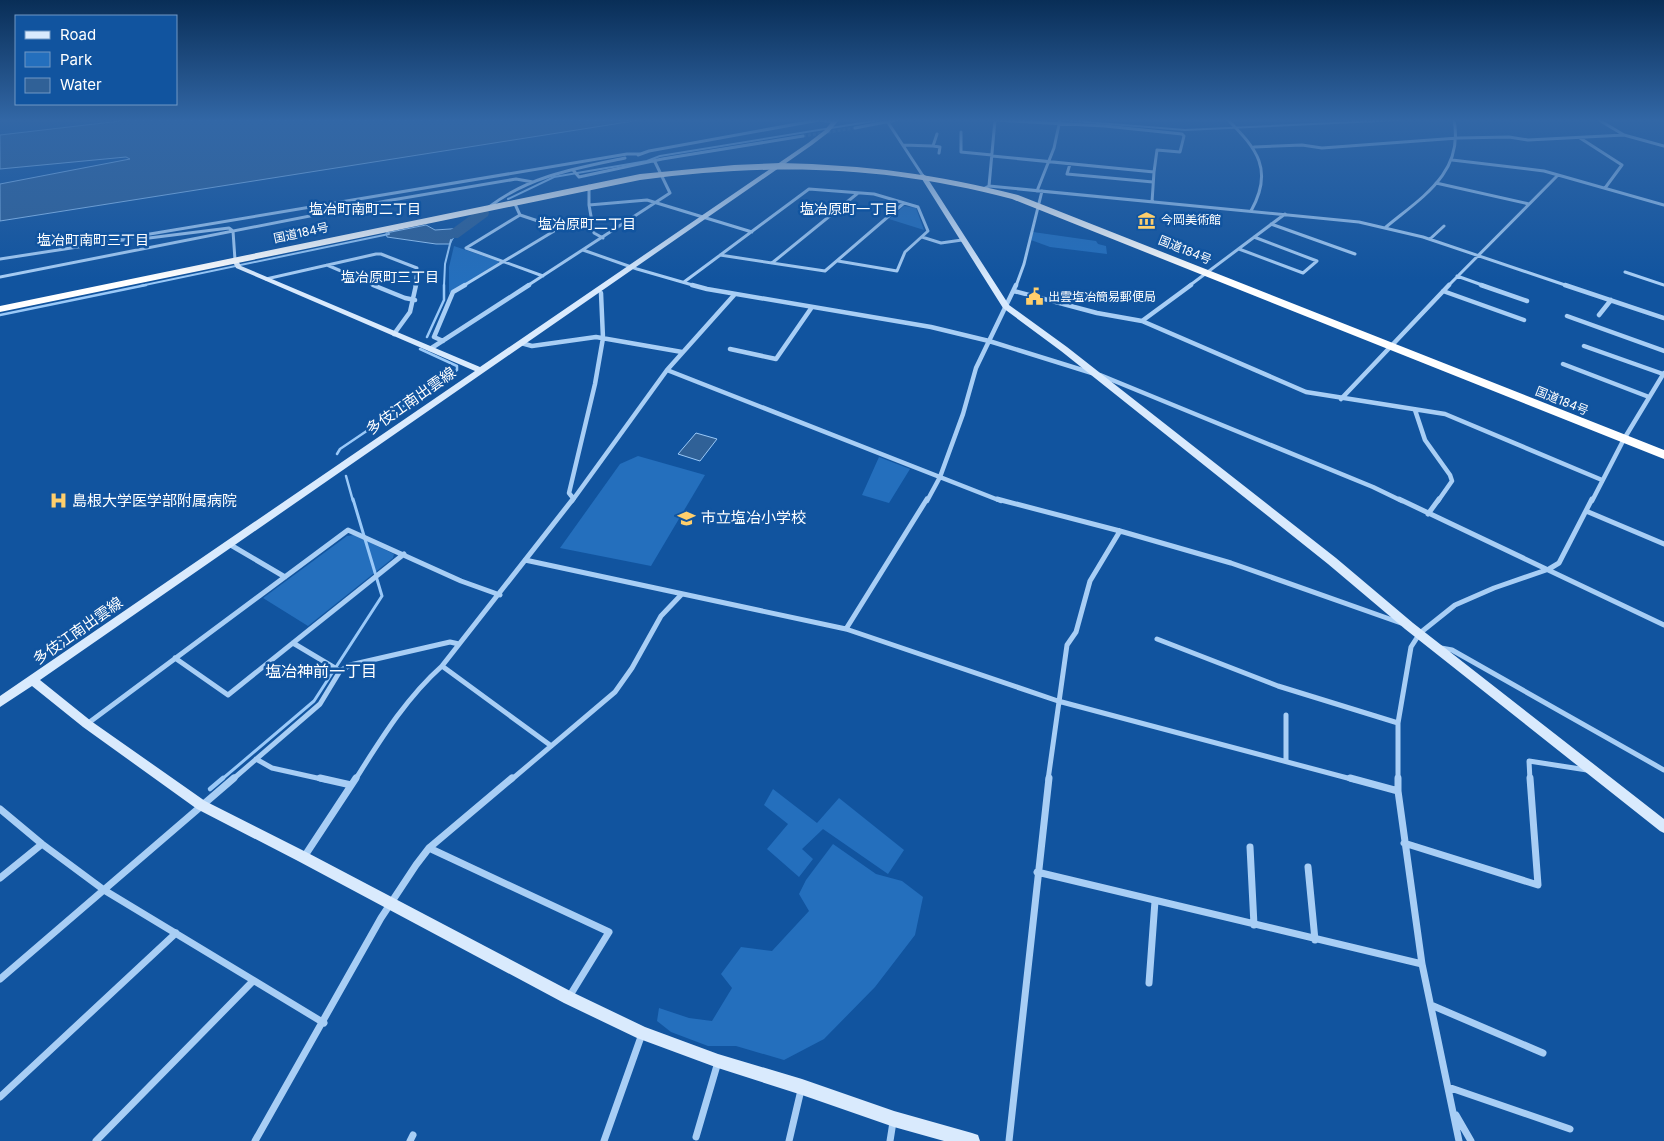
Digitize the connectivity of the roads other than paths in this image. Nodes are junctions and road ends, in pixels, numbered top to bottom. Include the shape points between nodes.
1 (515, 173) edge
2 (570, 173) edge
3 (576, 173) edge
4 (598, 173) edge
5 (671, 173) edge
6 (765, 173) edge
7 (900, 173) edge
8 (921, 173) edge
9 (989, 173) edge
10 (1044, 173) edge
11 (1067, 173) edge
12 (1154, 173) edge
13 (1262, 173) edge
14 (1446, 173) edge
15 (1554, 173) edge
16 (1616, 173) edge
17 (661, 174) junction
18 (1558, 174) junction
19 (923, 176) junction
20 (533, 182) junction
21 (1153, 182) junction
22 (1436, 183) junction
23 (589, 186) junction
24 (987, 187) junction
25 (1605, 188) junction
26 (1037, 191) junction
27 (1042, 191) junction
28 (858, 193) junction
29 (514, 202) junction
30 (1152, 202) junction
31 (657, 203) junction
32 (904, 203) junction
33 (1529, 204) junction
34 (589, 205) junction
35 (1038, 205) junction
36 (1664, 205) edge
37 (489, 207) junction
38 (1251, 211) junction
39 (1285, 214) junction
40 (520, 216) junction
41 (702, 217) junction
42 (1271, 224) junction
43 (1444, 226) dead end
44 (1386, 227) junction
45 (233, 231) junction
46 (752, 232) junction
47 (922, 237) junction
48 (1254, 237) junction
49 (603, 238) junction
50 (120, 239) junction
51 (1430, 239) junction
52 (962, 240) junction
53 (1239, 249) junction
54 (584, 250) junction
55 (1354, 254) dead end
56 (720, 255) junction
57 (1478, 255) junction
58 (0, 258) edge
59 (235, 260) junction
60 (504, 261) junction
61 (838, 261) junction
62 (772, 263) junction
63 (327, 265) junction
64 (630, 266) junction
65 (1625, 272) dead end
66 (1209, 273) junction
67 (543, 276) junction
68 (1457, 276) junction
69 (0, 277) edge
70 (266, 279) junction
71 (684, 282) junction
72 (1664, 285) edge
73 (1014, 291) junction
74 (1443, 291) junction
75 (601, 293) dead end
76 (735, 294) junction
77 (415, 300) junction
78 (1611, 300) junction
79 (1527, 301) dead end
80 (1006, 306) junction
81 (812, 307) junction
82 (0, 309) edge
83 (1599, 315) dead end
84 (1567, 316) dead end
85 (1664, 318) edge
86 (1524, 320) dead end
87 (1142, 321) junction
88 (394, 334) junction
89 (603, 338) junction
90 (442, 341) junction
91 (989, 341) junction
92 (521, 344) junction
93 (1391, 346) junction
94 (1584, 346) dead end
95 (430, 349) junction
96 (730, 349) dead end
97 (1664, 351) edge
98 (682, 352) junction
99 (1563, 364) dead end
100 (480, 370) junction
101 (667, 370) junction
102 (1093, 373) junction
103 (1664, 373) edge
104 (1650, 396) junction
105 (1341, 399) junction
106 (1415, 410) junction
107 (1624, 439) junction
108 (1664, 455) edge
109 (940, 477) junction
110 (1602, 480) junction
111 (573, 498) junction
112 (1586, 511) junction
113 (1428, 514) junction
114 (1120, 531) junction
115 (229, 544) junction
116 (1664, 544) edge
117 (404, 554) junction
118 (525, 560) junction
119 (1549, 569) junction
120 (285, 577) junction
121 (500, 595) junction
122 (681, 595) junction
123 (1664, 625) edge
124 (1409, 626) junction
125 (846, 629) junction
126 (1420, 634) junction
127 (1157, 639) dead end
128 (293, 643) junction
129 (459, 644) junction
130 (1437, 647) junction
131 (175, 658) junction
132 (442, 666) junction
133 (340, 671) junction
134 (32, 680) junction
135 (1058, 701) junction
136 (0, 702) edge
137 (1286, 715) dead end
138 (1398, 723) junction
139 (87, 724) junction
140 (550, 744) junction
141 (256, 759) junction
142 (1286, 761) junction
143 (1664, 770) edge
144 (1593, 771) junction
145 (351, 786) junction
146 (1398, 791) junction
147 (201, 805) junction
148 (0, 809) edge
149 (1664, 827) edge
150 (1404, 843) junction
151 (42, 844) junction
152 (1250, 847) dead end
153 (430, 848) junction
154 (303, 857) junction
155 (1308, 867) dead end
156 (1037, 872) junction
157 (0, 878) edge
158 (104, 890) junction
159 (1155, 901) junction
160 (390, 903) junction
161 (1254, 925) junction
162 (176, 933) junction
163 (1315, 940) junction
164 (1422, 964) junction
165 (0, 979) edge
166 (252, 981) junction
167 (1150, 983) dead end
168 (569, 998) junction
169 (1431, 1005) junction
170 (324, 1023) junction
171 (642, 1033) junction
172 (1543, 1053) dead end
173 (718, 1062) junction
174 (802, 1087) junction
175 (1448, 1087) junction
176 (0, 1097) edge
177 (1454, 1113) junction
178 (894, 1119) junction
179 (1570, 1129) dead end
180 (696, 1137) dead end
181 (96, 1141) edge
182 (255, 1141) edge
183 (604, 1141) edge
184 (789, 1141) edge
185 (890, 1141) edge
186 (972, 1141) edge
187 (1009, 1141) edge
188 (1459, 1141) edge
189 (1471, 1141) edge

1 - 50 street
2 - 20 street
3 - 4 street via 579,177
5 - 17 highway, 国道184号
6 - 41 street, 多伎江南出雲線
7 - 19 highway, 国道184号
8 - 19 street
9 - 24 street
10 - 26 street
11 - 21 street
12 - 21 street
13 - 38 street via 1258,199
14 - 22 street
15 - 18 street
16 - 25 street
17 - 23 highway, 国道184号
17 - 31 street via 670,193
18 - 25 street
18 - 33 street
19 - 24 highway, 国道184号
19 - 52 street
20 - 37 street
20 - 45 street via 507,180
21 - 30 street
22 - 33 street
22 - 44 street
23 - 29 highway, 国道184号
23 - 34 street
24 - 26 street
24 - 35 highway, 国道184号
25 - 36 street
26 - 27 street
27 - 30 street
27 - 35 street
28 - 32 street
28 - 46 street via 809,189
28 - 62 street
29 - 37 highway, 国道184号
29 - 40 street
30 - 38 street
31 - 34 street via 641,200
31 - 41 street
31 - 49 street
32 - 47 street via 918,207 928,232
32 - 61 street
33 - 57 street
34 - 49 street via 594,233
35 - 66 highway, 国道184号
35 - 73 street
37 - 59 highway, 国道184号
38 - 39 street
39 - 42 street
39 - 44 street
40 - 60 street via 466,248
40 - 60 street via 559,228
41 - 46 street
41 - 64 street, 多伎江南出雲線
42 - 48 street
42 - 55 street
43 - 51 street
44 - 51 street
45 - 50 street via 221,228 128,241
45 - 59 street
45 - 69 street
46 - 56 street
47 - 52 street via 940,243
47 - 61 street via 905,252 897,271
48 - 53 street
48 - 53 street via 1317,260 1302,273
49 - 54 street
50 - 58 street
51 - 57 street
52 - 80 street
53 - 66 street
54 - 64 street
54 - 67 street
56 - 62 street
56 - 71 street
57 - 68 street
57 - 78 street
59 - 70 street via 238,268
59 - 82 highway, 国道184号
60 - 67 street
60 - 90 street via 453,292 434,337
61 - 62 street via 825,271
63 - 70 street
63 - 77 street
63 - 77 street via 381,254 417,268
64 - 71 street
64 - 92 street, 多伎江南出雲線
65 - 72 street
66 - 87 street
66 - 93 highway, 国道184号
67 - 90 street
68 - 74 street
68 - 79 street
70 - 88 street
71 - 76 street
73 - 80 street
73 - 87 street
74 - 86 street
74 - 93 street
75 - 89 street
76 - 81 street
76 - 98 street
77 - 88 street via 401,328
78 - 83 street
78 - 85 street
80 - 91 street
80 - 102 street
81 - 91 street via 931,327
81 - 96 street via 776,359
84 - 97 street
87 - 105 street via 1306,392
88 - 95 street
89 - 92 street via 532,346
89 - 98 street
89 - 111 street via 569,493
90 - 95 street
91 - 102 street
91 - 109 street via 976,368
92 - 100 street, 多伎江南出雲線
93 - 105 street
93 - 107 highway, 国道184号
94 - 103 street
95 - 100 street
98 - 101 street
99 - 104 street
100 - 115 street, 多伎江南出雲線
101 - 109 street
101 - 111 street
102 - 113 street via 1373,487
102 - 124 street via 1332,561
103 - 104 street
104 - 107 street
105 - 106 street
106 - 110 street via 1458,418
106 - 113 street via 1425,440 1452,481
107 - 108 highway, 国道184号
107 - 110 street
109 - 114 street via 1004,502
109 - 125 street
110 - 112 street
111 - 118 street
112 - 116 street
112 - 119 street via 1559,563
113 - 119 street
114 - 124 street via 1231,563
114 - 135 street via 1090,581 1076,632 1067,645
115 - 120 street
115 - 134 street, 多伎江南出雲線
117 - 120 street via 348,530
117 - 121 street via 472,587
117 - 128 street
118 - 121 street
118 - 122 street
119 - 123 street
119 - 126 street via 1455,605
120 - 131 street
121 - 129 street
122 - 125 street
122 - 140 street via 668,604 627,679
124 - 126 street
125 - 135 street
126 - 130 street
126 - 138 street via 1411,647
127 - 138 street via 1278,686
128 - 131 street via 228,695
128 - 133 street
129 - 132 street
129 - 133 street via 450,642 350,665
130 - 143 street via 1452,650
130 - 144 street
131 - 139 street
132 - 140 street
132 - 145 street via 420,686
133 - 141 street via 320,704
134 - 136 street, 多伎江南出雲線
134 - 139 street
135 - 142 street
135 - 156 street
137 - 142 street
138 - 146 street
139 - 147 street
140 - 153 street
141 - 145 street via 272,768
141 - 147 street
142 - 146 street
144 - 149 street
144 - 150 street via 1529,761 1538,886
145 - 154 street
146 - 150 street
147 - 154 street
147 - 158 street
148 - 151 street
150 - 164 street
151 - 157 street
151 - 158 street
152 - 161 street
153 - 160 street via 412,868
153 - 168 street via 609,932
154 - 160 street
155 - 163 street
156 - 159 street
156 - 187 street
158 - 162 street
158 - 165 street
159 - 161 street
159 - 167 street
160 - 168 street
160 - 170 street
161 - 163 street
162 - 166 street
162 - 176 street
163 - 164 street
164 - 169 street
166 - 170 street
166 - 181 street
168 - 171 street
169 - 172 street
169 - 175 street
170 - 182 street
171 - 173 street
171 - 183 street
173 - 174 street
173 - 180 street
174 - 178 street
174 - 184 street
175 - 177 street
175 - 179 street
177 - 188 street
177 - 189 street
178 - 185 street
178 - 186 street

